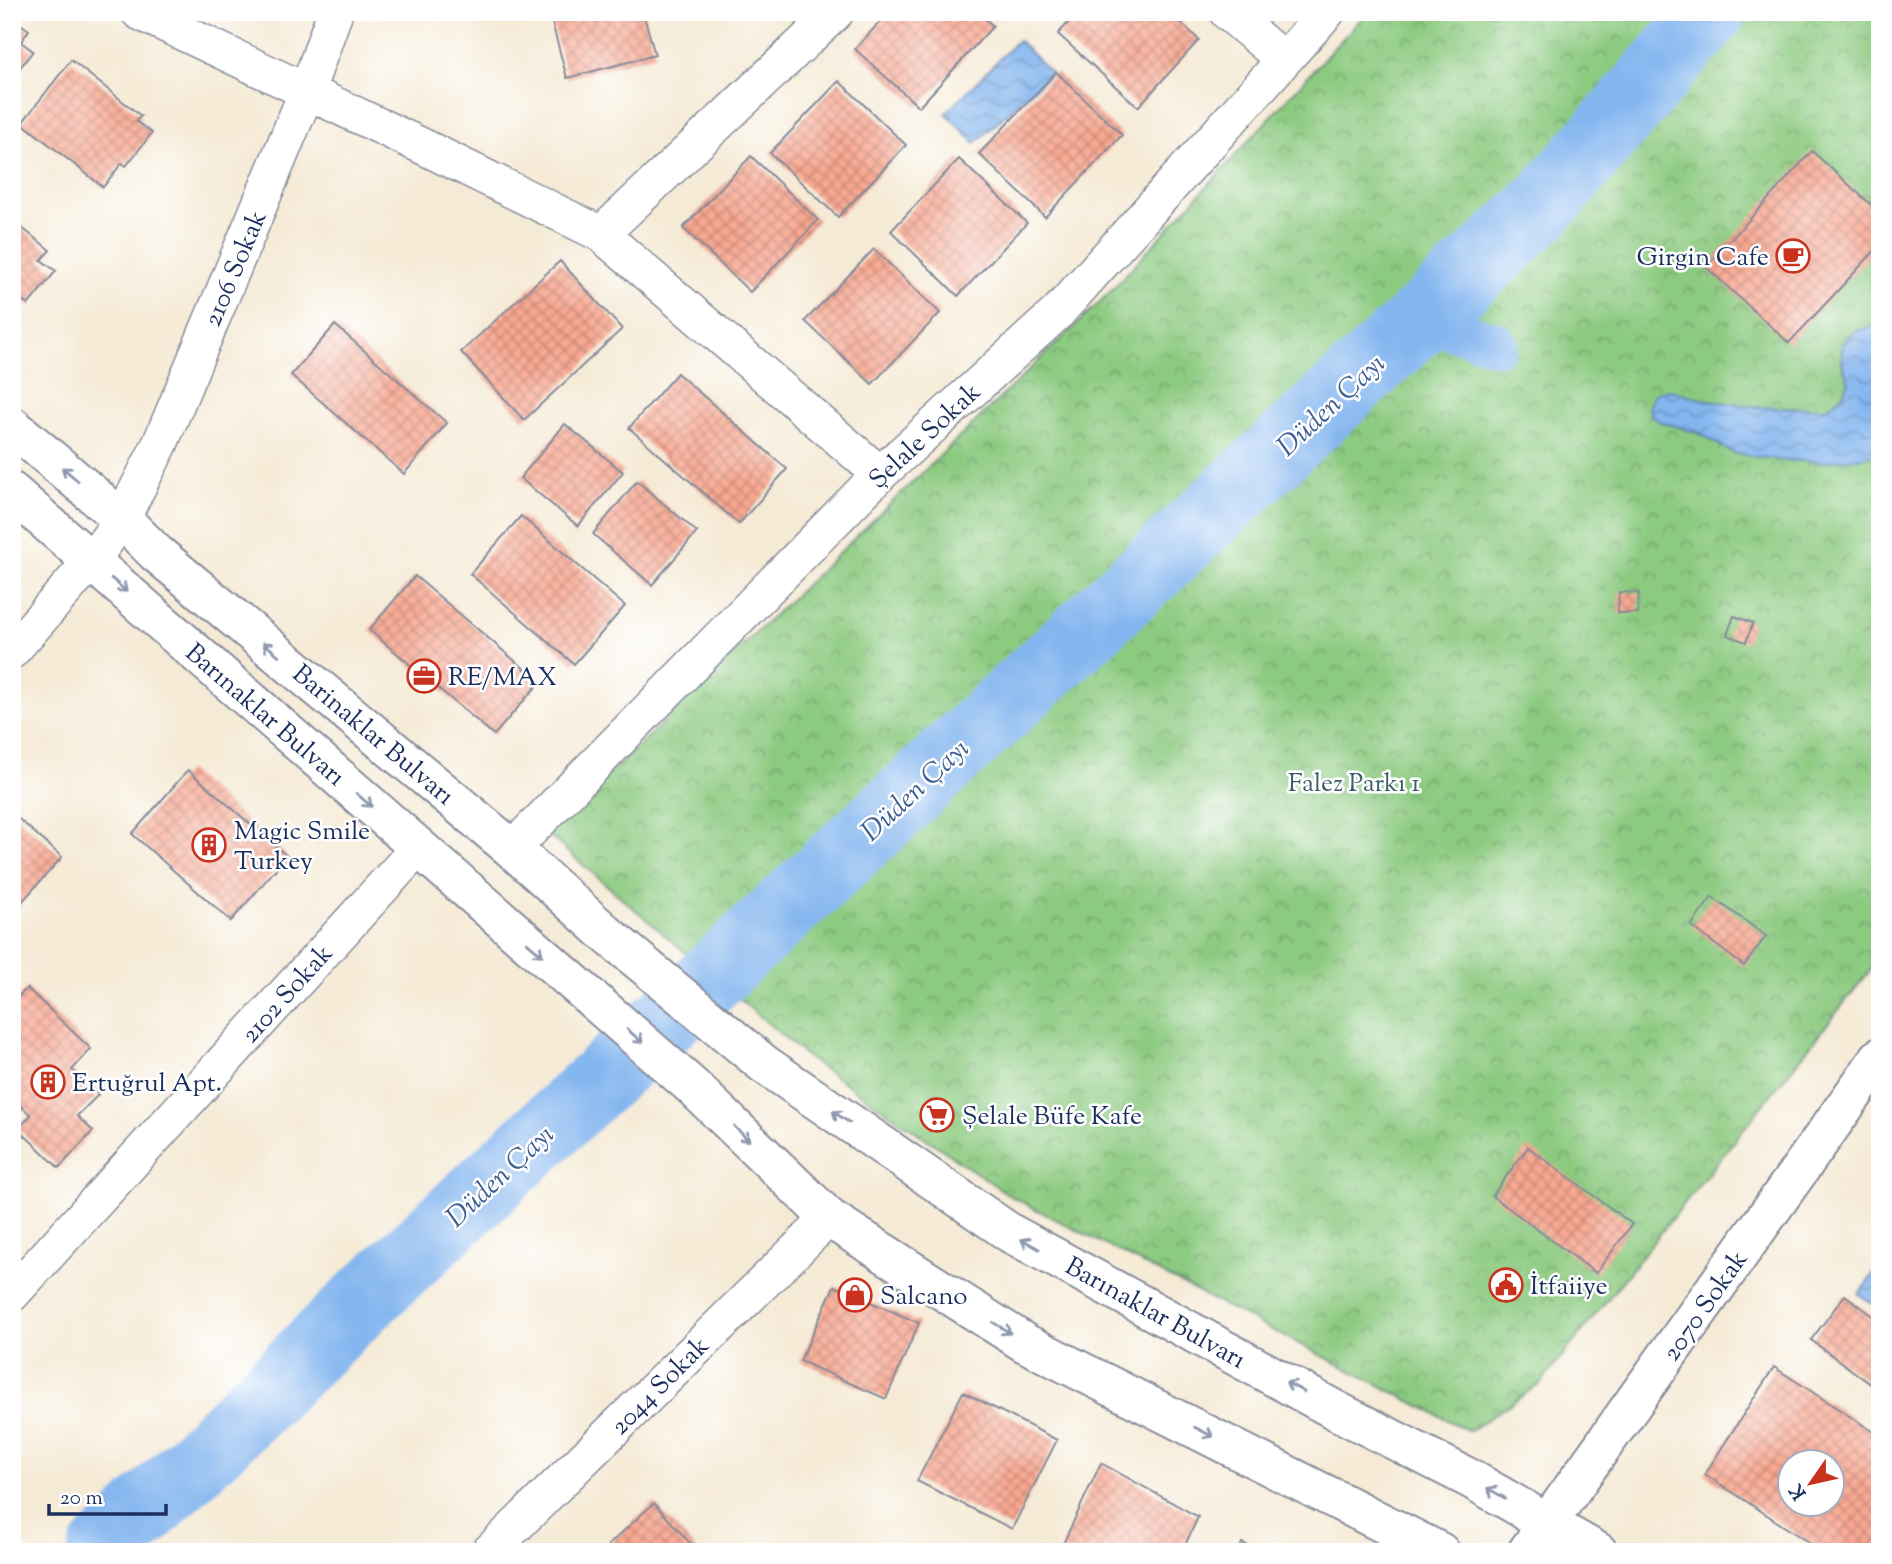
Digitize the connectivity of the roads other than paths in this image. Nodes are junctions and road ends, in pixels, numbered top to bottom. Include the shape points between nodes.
1 (139, 12) edge
2 (335, 12) edge
3 (836, 12) edge
4 (1227, 12) edge
5 (1327, 12) edge
6 (1283, 59) junction
7 (307, 91) junction
8 (601, 234) junction
9 (12, 426) edge
10 (880, 474) junction
11 (12, 492) edge
12 (122, 519) junction
13 (92, 560) junction
14 (12, 650) edge
15 (418, 848) junction
16 (512, 849) junction
17 (626, 950) joint
18 (1880, 1056) edge
19 (829, 1218) junction
20 (15, 1285) edge
21 (1537, 1537) edge
22 (509, 1546) edge
23 (1440, 1552) edge
24 (1598, 1552) edge

1 - 7 street
2 - 7 street, 2106 Sokak
3 - 8 street
4 - 6 street
5 - 6 street, Şelale Sokak
6 - 10 street, Şelale Sokak via 1058,313
7 - 8 street
7 - 12 street, 2106 Sokak via 160,444
8 - 10 street
12 -> 9 main road
10 - 16 street, Şelale Sokak
11 - 13 main road, Barınaklar Bulvarı
12 - 13 street, 2106 Sokak
16 -> 12 main road, Barinaklar Bulvarı via 156,553
13 - 14 street, 2106 Sokak
13 -> 15 main road, Barınaklar Bulvarı
15 -> 19 main road, Barınaklar Bulvarı via 693,1087
15 - 20 street, 2102 Sokak
16 - 17 main road, Barinaklar Bulvarı
21 -> 17 main road, Barınaklar Bulvarı via 1471,1479 1010,1233 734,1042
18 - 21 main road, 2070 Sokak
19 - 22 street, 2044 Sokak
19 -> 23 main road via 1025,1343
21 - 24 main road, Barınaklar Bulvarı

